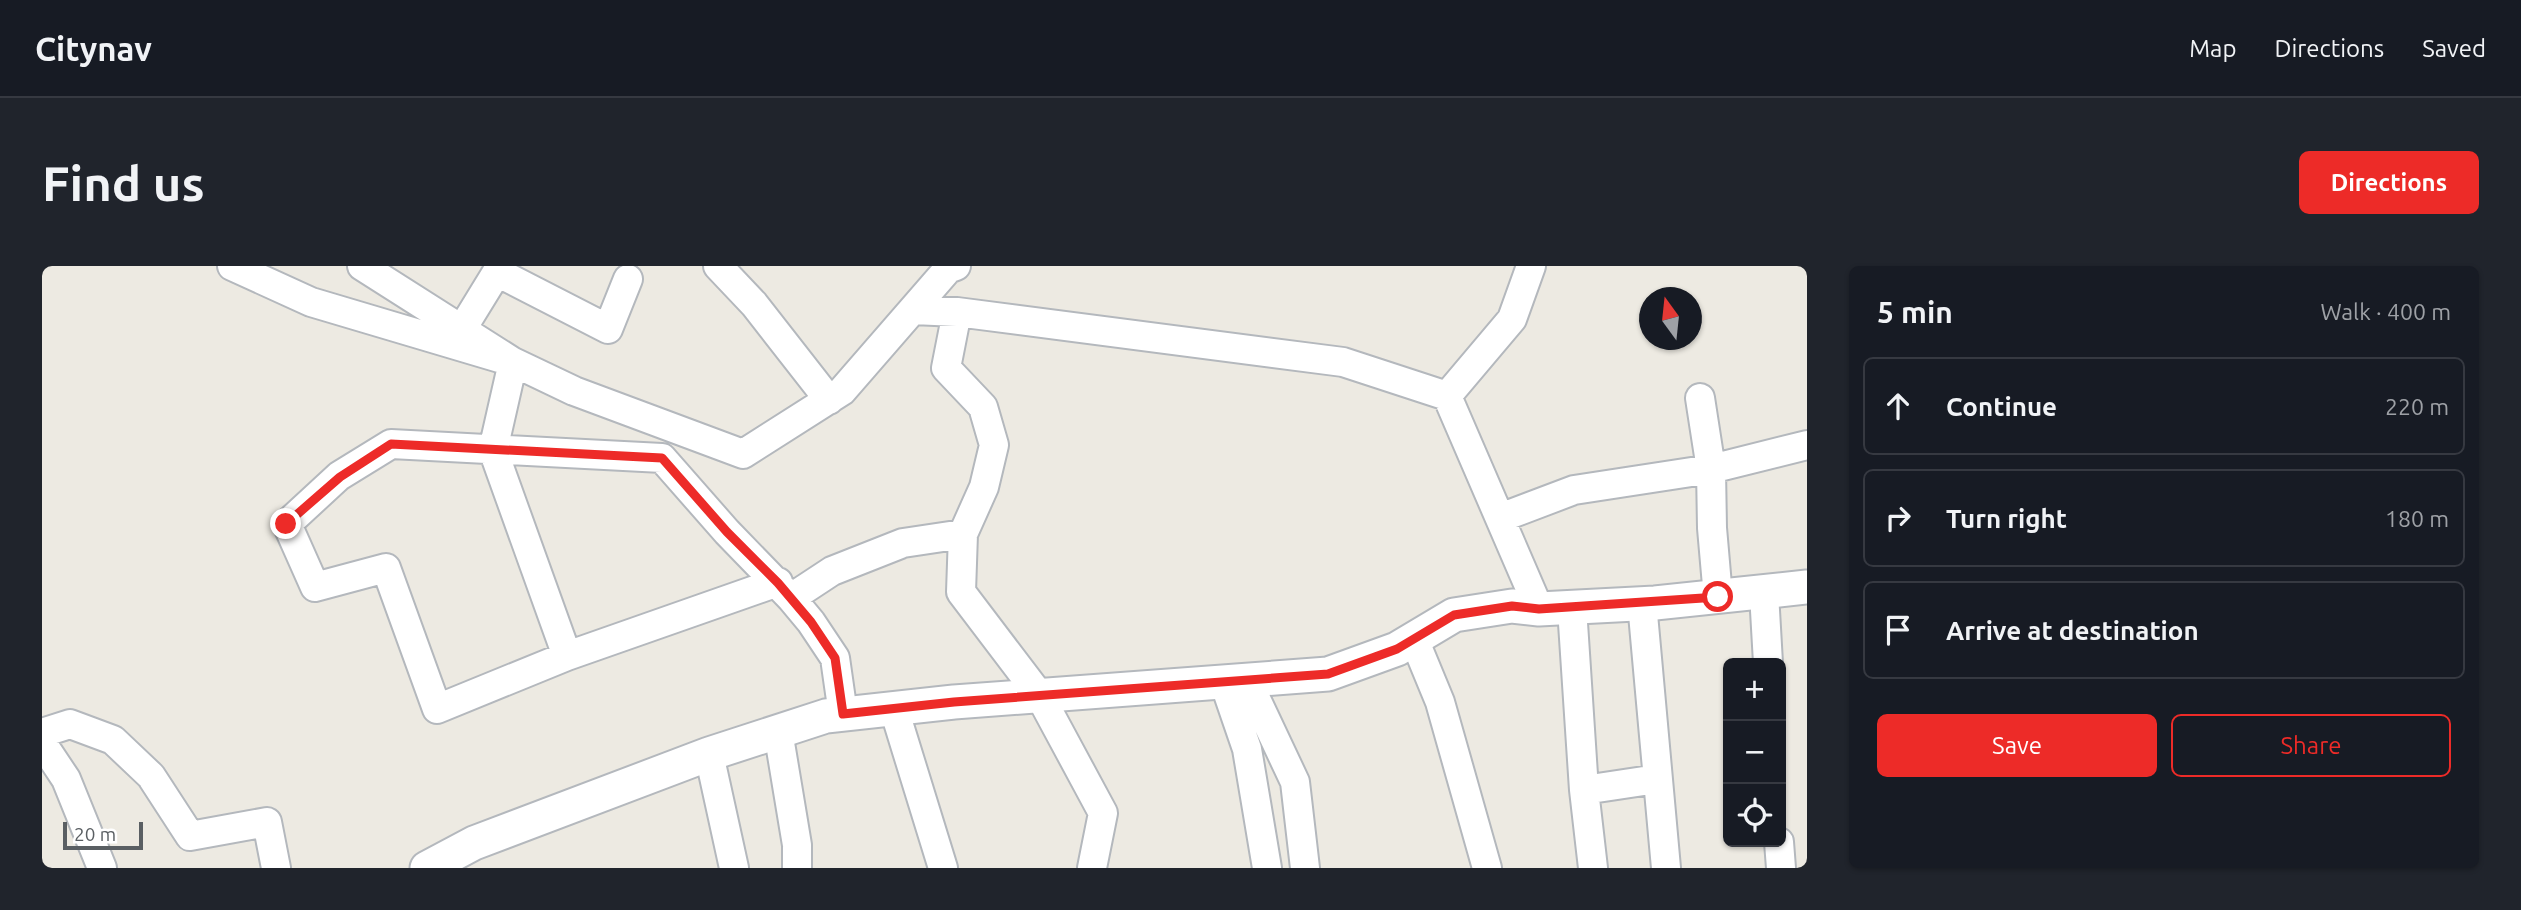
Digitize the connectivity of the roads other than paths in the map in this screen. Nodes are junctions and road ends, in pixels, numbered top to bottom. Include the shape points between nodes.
1 (232, 266) edge
2 (362, 266) edge
3 (718, 266) edge
4 (956, 266) edge
5 (1531, 266) edge
6 (623, 270) edge
7 (391, 273) edge
8 (913, 310) junction
9 (957, 312) junction
10 (462, 329) junction
11 (513, 362) junction
12 (1447, 396) junction
13 (1700, 398) dead end
14 (829, 400) junction
15 (1807, 445) edge
16 (493, 450) junction
17 (1711, 469) junction
18 (1500, 518) junction
19 (963, 534) junction
20 (1807, 587) edge
21 (784, 590) junction
22 (1764, 593) junction
23 (1718, 597) junction
24 (1642, 603) junction
25 (1572, 607) junction
26 (1539, 609) junction
27 (1414, 639) junction
28 (567, 656) junction
29 (1768, 658) edge
30 (1235, 681) junction
31 (1040, 696) junction
32 (894, 709) junction
33 (843, 714) junction
34 (778, 731) junction
35 (42, 733) edge
36 (42, 743) edge
37 (709, 754) junction
38 (1657, 779) junction
39 (1584, 790) junction
40 (1779, 847) edge
41 (102, 868) edge
42 (276, 868) edge
43 (426, 868) edge
44 (734, 868) edge
45 (797, 868) edge
46 (943, 868) edge
47 (1092, 868) edge
48 (1267, 868) edge
49 (1305, 868) edge
50 (1487, 868) edge
51 (1593, 868) edge
52 (1666, 868) edge
53 (1781, 868) edge

1 - 11 street via 311,302
2 - 7 street
3 - 14 street
4 - 8 street via 948,269
5 - 12 street via 1512,319
6 - 10 street via 608,328 497,272
7 - 10 street
8 - 9 street
8 - 14 street
9 - 12 street via 1343,362
9 - 19 street via 946,368 983,407 993,445 984,487
10 - 11 street
11 - 14 street via 574,391 743,453
11 - 16 street
12 - 18 street
13 - 17 street
15 - 17 street
16 - 21 street via 662,458
16 - 28 street
16 - 28 street via 391,444 340,477 286,524 315,587 386,568 437,709
17 - 18 street via 1574,490
17 - 23 street
18 - 26 street
19 - 21 street via 903,543
19 - 31 street via 961,592
20 - 22 street
21 - 28 street
21 - 33 street via 835,658
22 - 23 street
22 - 29 street
23 - 24 street
24 - 25 street
24 - 38 street
25 - 26 street
25 - 39 street
26 - 27 street via 1512,606 1454,615
27 - 30 street via 1328,674
27 - 50 street via 1440,702
30 - 31 street
30 - 48 street
30 - 49 street via 1295,782
31 - 32 street
31 - 47 street via 1103,813
32 - 33 street
32 - 46 street
33 - 34 street
34 - 37 street
34 - 45 street
35 - 42 street via 70,724 113,740 151,776 190,836 267,822
36 - 41 street via 66,779
37 - 43 street via 474,844
37 - 44 street
38 - 39 street
38 - 52 street
39 - 51 street
40 - 53 street

